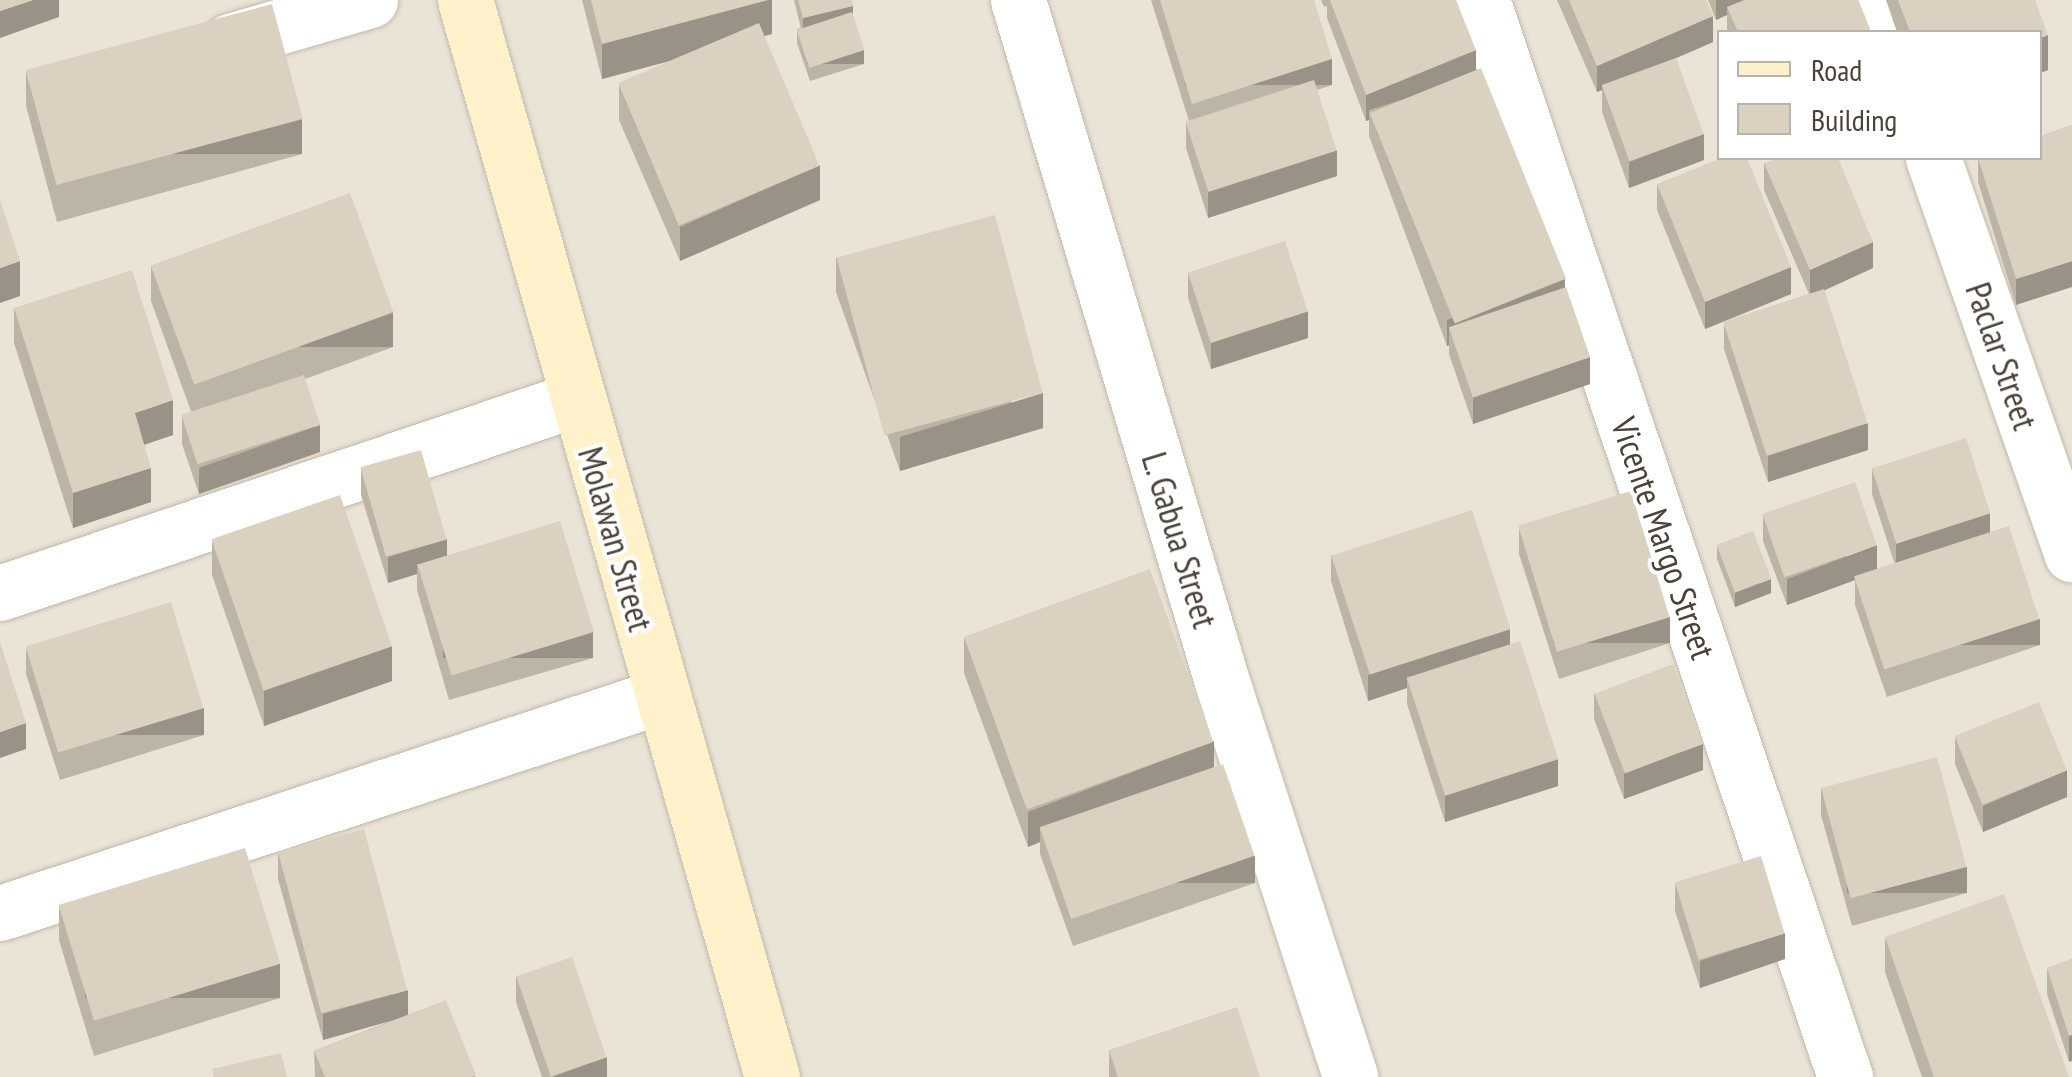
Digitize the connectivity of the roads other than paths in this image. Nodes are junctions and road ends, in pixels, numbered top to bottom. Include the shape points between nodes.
1 (370, 0) edge
2 (465, 0) edge
3 (1018, 0) edge
4 (1482, 0) edge
5 (1878, 0) edge
6 (1888, 30) edge
7 (230, 41) edge
8 (1934, 160) edge
9 (576, 399) junction
10 (2072, 554) edge
11 (0, 592) edge
12 (662, 696) junction
13 (0, 913) edge
14 (772, 1077) edge
15 (1350, 1077) edge
16 (1846, 1077) edge

1 - 7 street
2 - 9 street, Molawan Street
3 - 15 street, L. Gabua Street
4 - 16 street, Vicente Margo Street
5 - 6 street
8 - 10 street, Paclar Street
9 - 11 street
9 - 12 street, Molawan Street
12 - 13 street
12 - 14 street, Molawan Street

